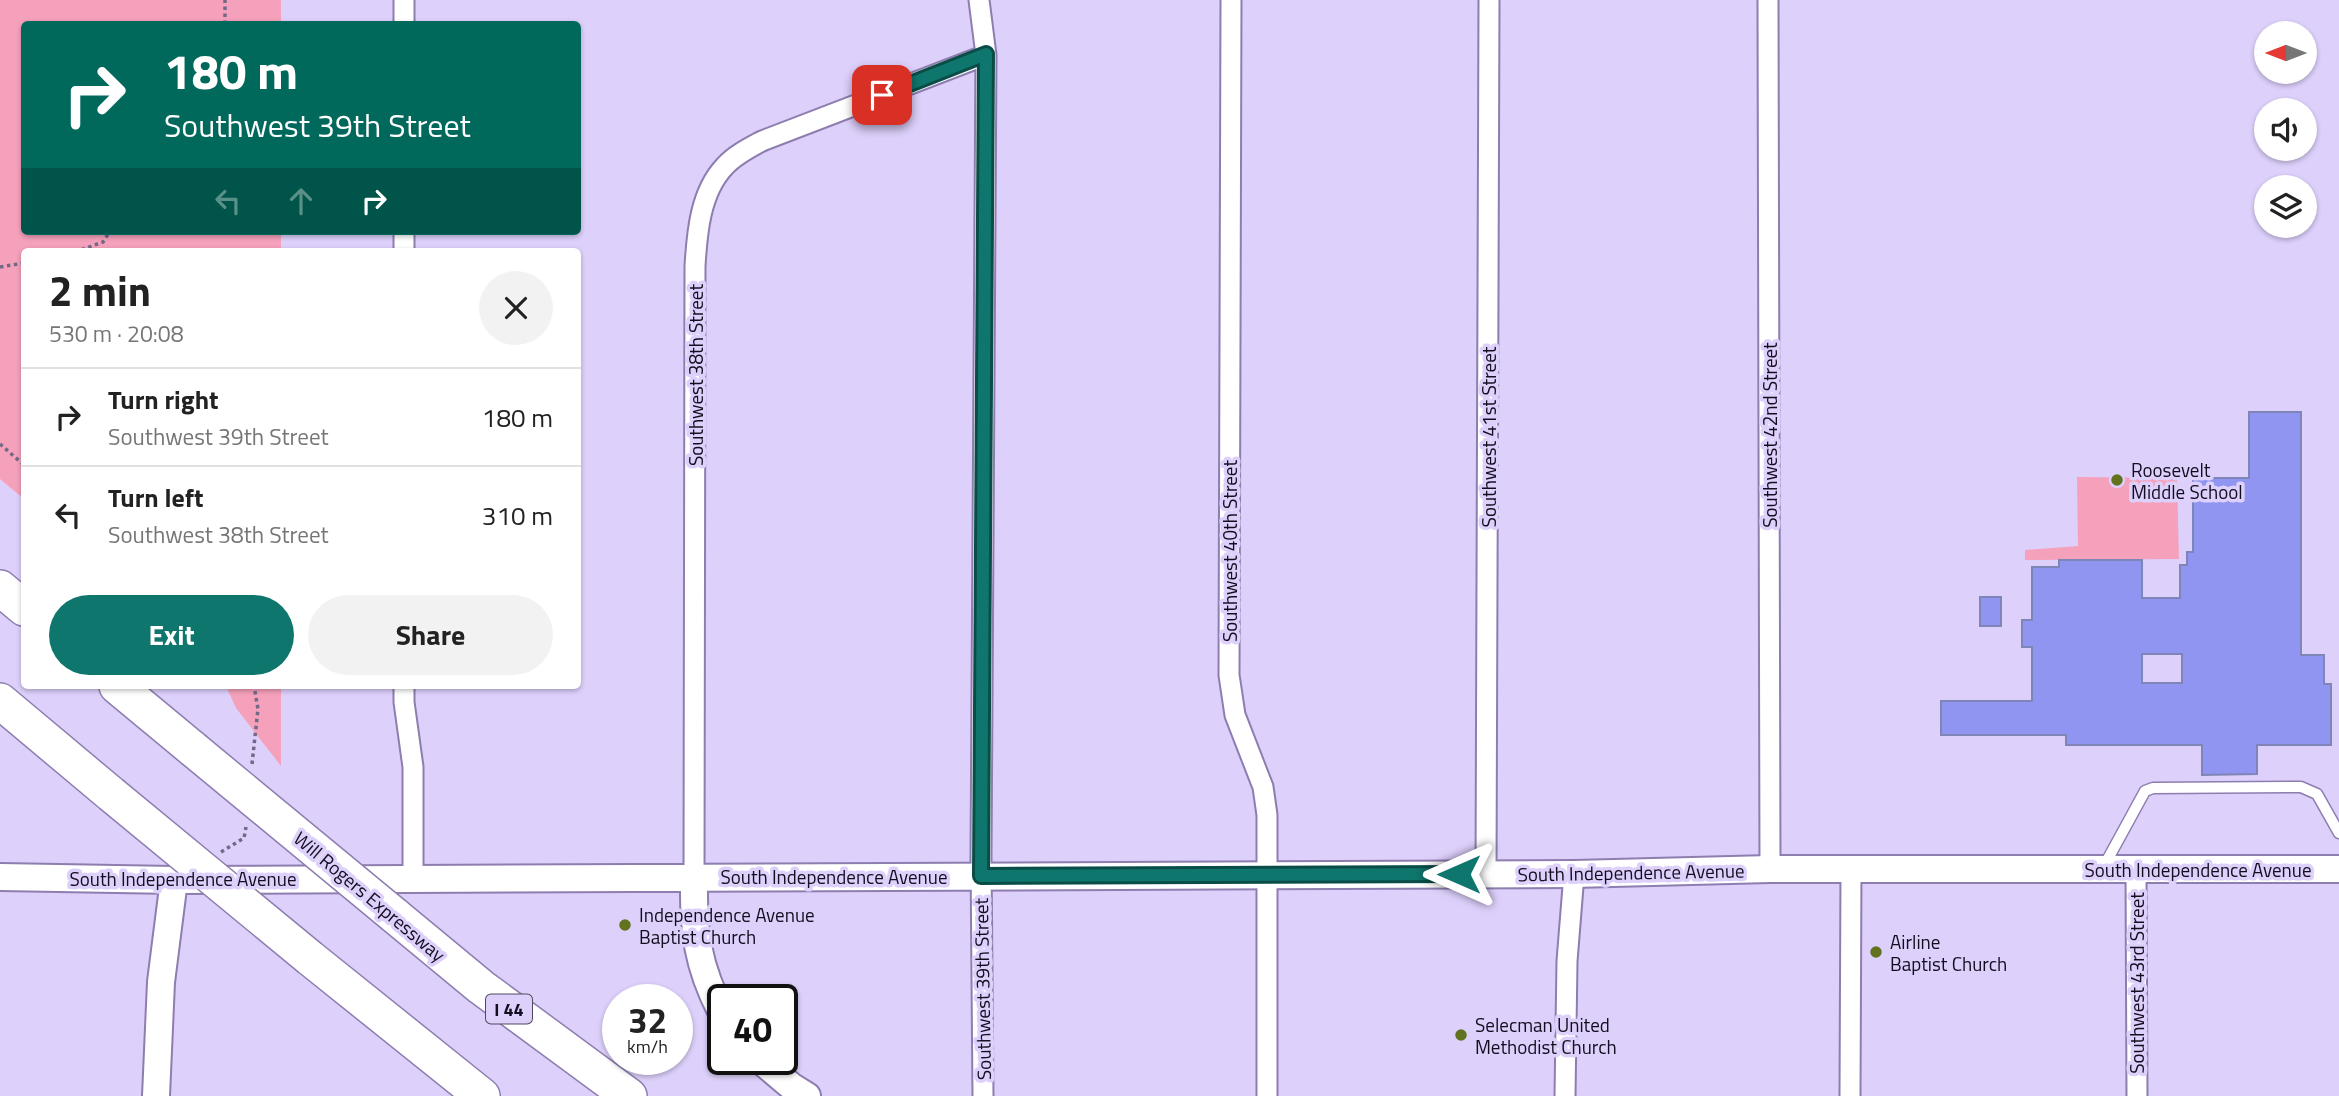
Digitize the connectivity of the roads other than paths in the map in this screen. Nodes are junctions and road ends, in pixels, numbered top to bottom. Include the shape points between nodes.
1 (404, 0) edge
2 (979, 0) edge
3 (1231, 0) edge
4 (1489, 0) edge
5 (1768, 0) edge
6 (404, 21) edge
7 (986, 54) junction
8 (0, 588) edge
9 (21, 606) edge
10 (121, 689) edge
11 (404, 689) edge
12 (0, 701) edge
13 (2339, 833) edge
14 (1770, 869) junction
15 (1852, 869) junction
16 (2102, 869) junction
17 (2136, 869) junction
18 (2339, 869) edge
19 (1486, 874) junction
20 (1574, 874) junction
21 (1267, 875) junction
22 (694, 876) junction
23 (981, 876) junction
24 (0, 877) edge
25 (413, 878) junction
26 (174, 880) junction
27 (709, 984) edge
28 (780, 1075) edge
29 (156, 1096) edge
30 (482, 1096) edge
31 (629, 1096) edge
32 (807, 1096) edge
33 (983, 1096) edge
34 (1267, 1096) edge
35 (1565, 1096) edge
36 (1850, 1096) edge
37 (2137, 1096) edge

1 - 6 street
2 - 7 street, Southwest 39th Street
3 - 21 street, Southwest 40th Street via 1229,675 1235,715 1263,787
4 - 19 street, Southwest 41st Street
5 - 14 street, Southwest 42nd Street
7 - 22 street, Southwest 38th Street via 762,141 724,166 705,200 695,266
7 - 23 street, Southwest 39th Street
8 - 9 highway
10 - 31 highway, Will Rogers Expressway / I 44, bridge via 481,987
11 - 25 street via 413,767
12 - 30 highway, bridge
13 - 16 lane via 2317,794 2301,787 2153,788 2145,791
14 - 15 street, South Independence Avenue
14 - 20 street, South Independence Avenue
15 - 16 street, South Independence Avenue
15 - 36 street
16 - 17 street, South Independence Avenue
17 - 18 street, South Independence Avenue
17 - 37 street, Southwest 43rd Street
19 - 20 street, South Independence Avenue
19 - 21 street, South Independence Avenue
20 - 35 street
21 - 23 street, South Independence Avenue
21 - 34 street, Southwest 40th Street
22 - 23 street, South Independence Avenue
22 - 25 street, South Independence Avenue
22 - 27 street via 696,944
23 - 33 street, Southwest 39th Street
24 - 26 street, South Independence Avenue
25 - 26 street, South Independence Avenue
26 - 29 street via 161,982
28 - 32 street

